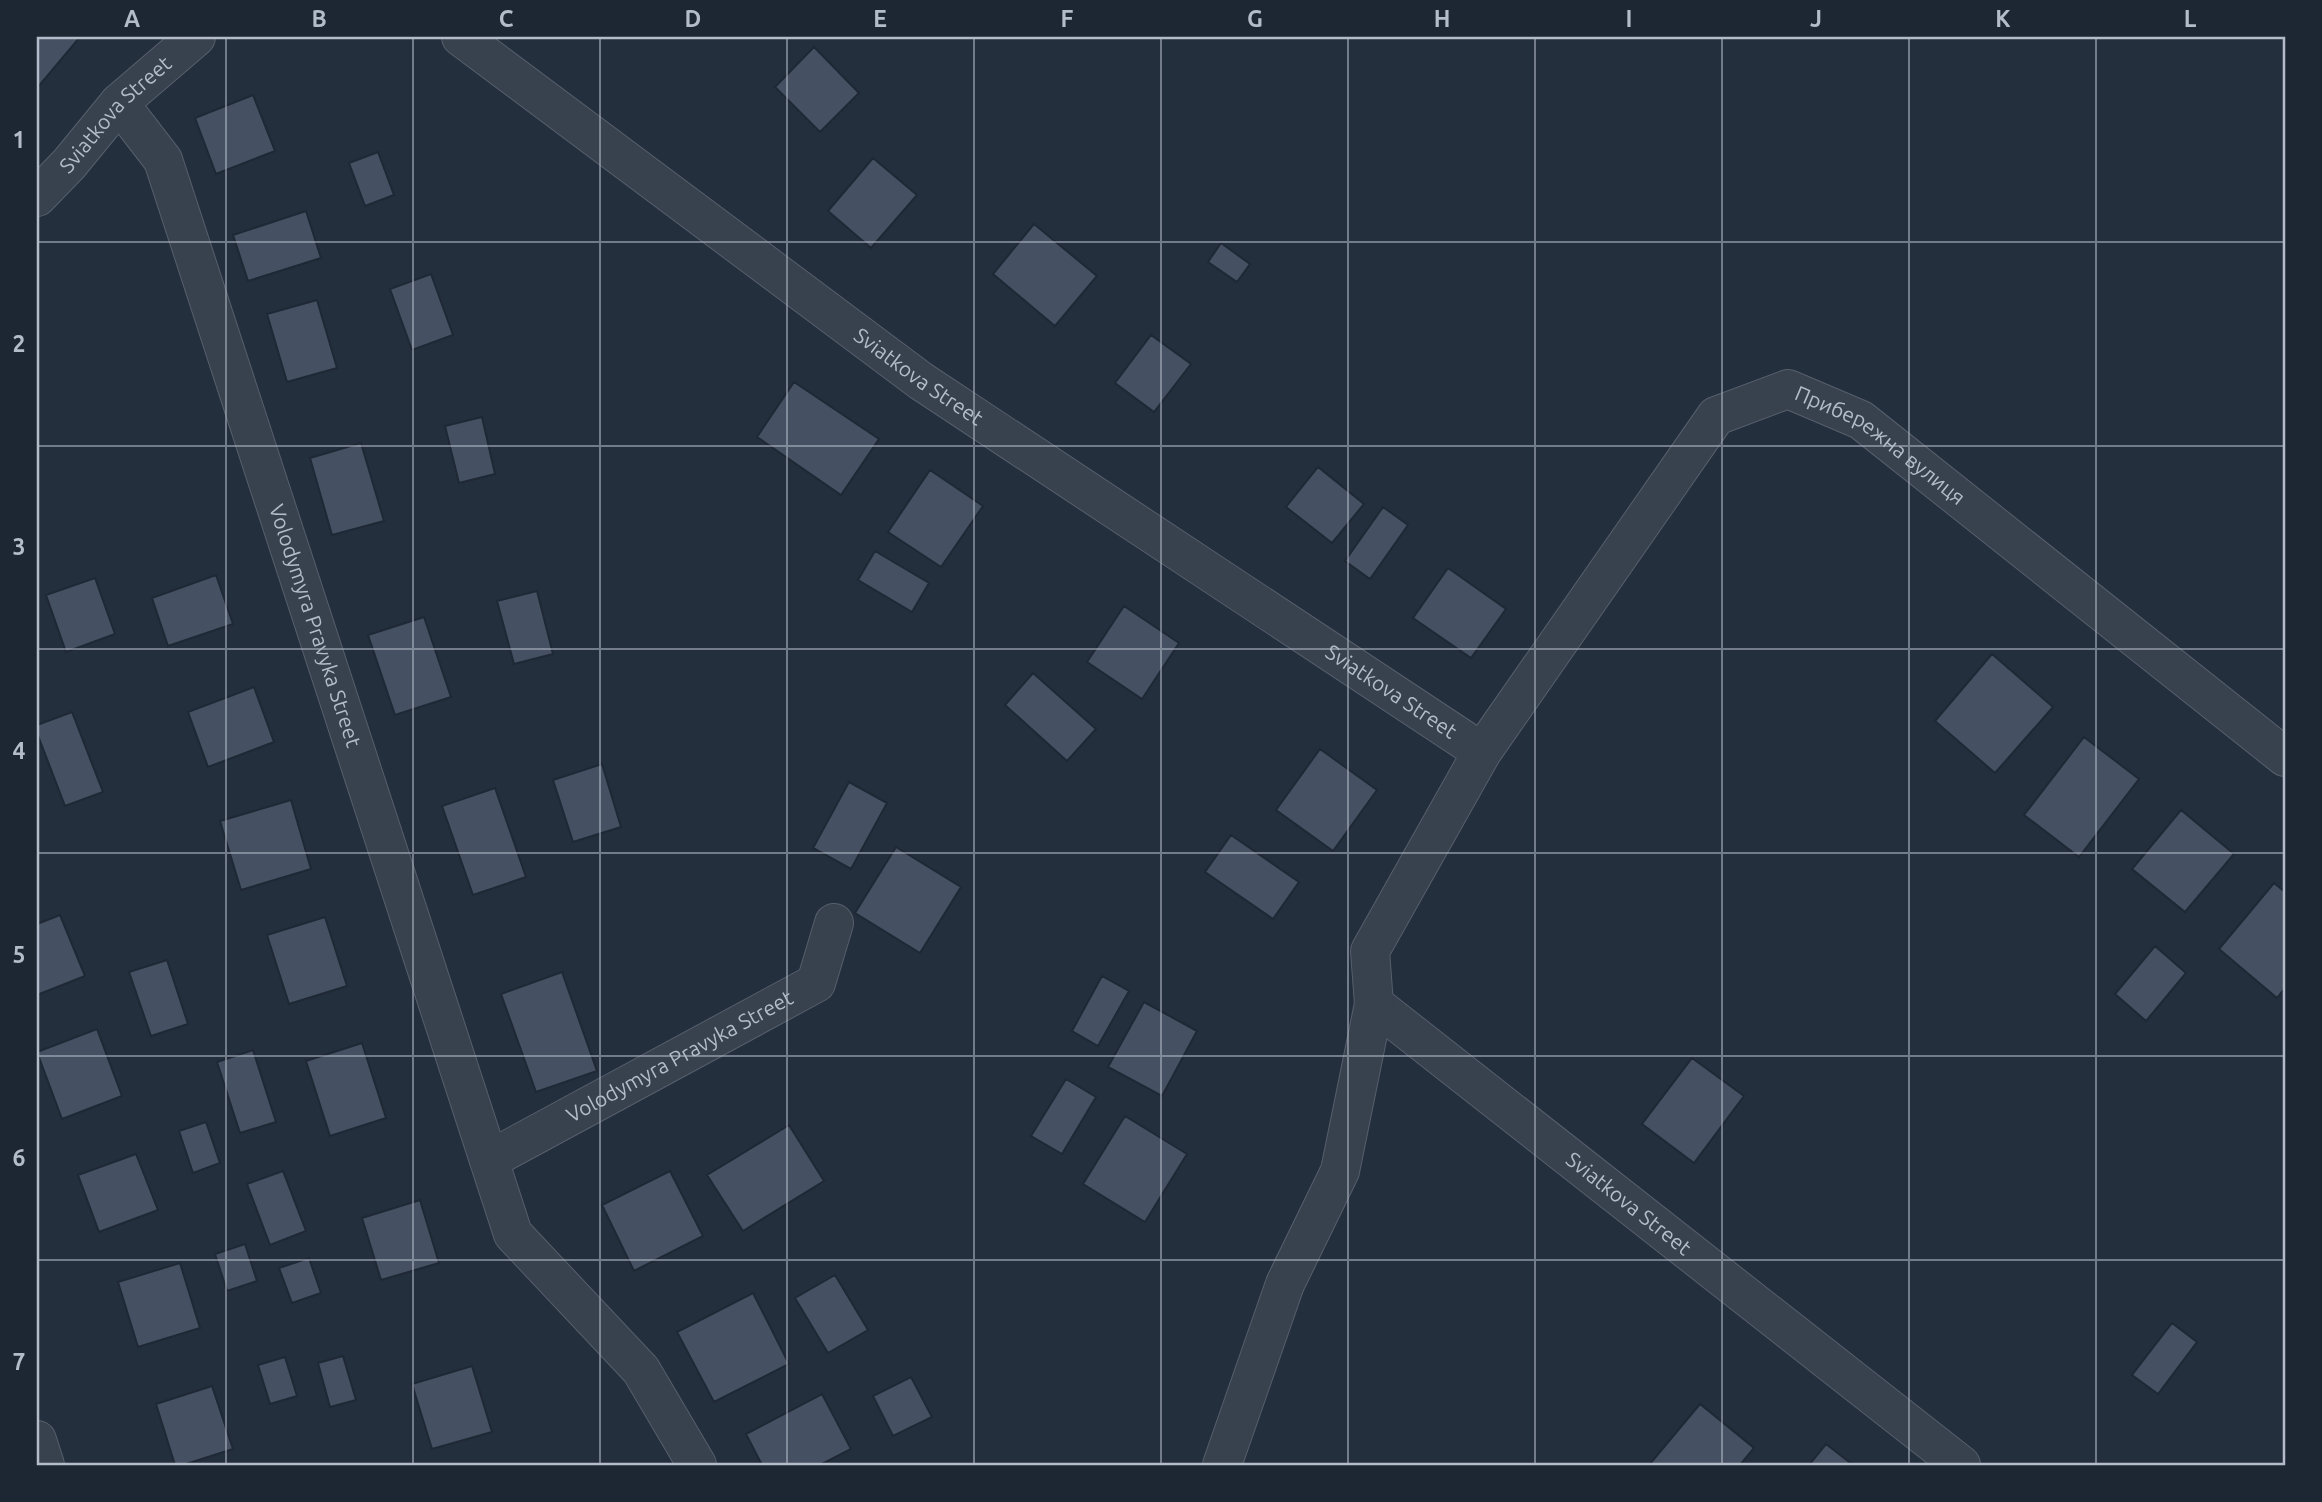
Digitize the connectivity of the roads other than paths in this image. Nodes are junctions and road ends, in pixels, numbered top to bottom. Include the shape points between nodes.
1 (196, 37) edge
2 (461, 37) edge
3 (119, 103) junction
4 (37, 197) edge
5 (1482, 752) junction
6 (2285, 757) edge
7 (834, 923) dead end
8 (1374, 1004) junction
9 (488, 1160) junction
10 (37, 1440) edge
11 (45, 1465) edge
12 (697, 1465) edge
13 (1222, 1465) edge
14 (1961, 1465) edge

1 - 3 street, Sviatkova Street
2 - 5 street, Sviatkova Street via 921,381
3 - 4 street, Sviatkova Street
3 - 9 street, Volodymyra Pravyka Street via 163,160
5 - 6 street, Прибережна вулиця via 1716,416 1788,389 1861,420
5 - 8 street via 1370,951
7 - 9 street, Volodymyra Pravyka Street via 816,984
8 - 13 street via 1340,1171 1285,1283
8 - 14 street, Sviatkova Street
9 - 12 street, Volodymyra Pravyka Street via 513,1234 641,1370
10 - 11 street

